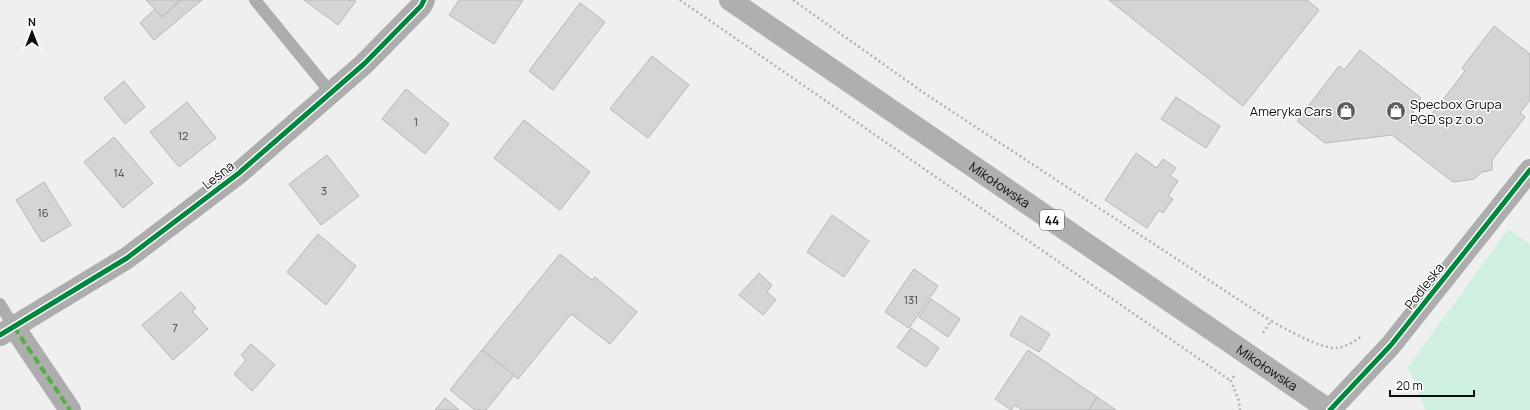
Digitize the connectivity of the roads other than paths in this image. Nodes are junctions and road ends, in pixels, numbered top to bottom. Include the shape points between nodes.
1 (255, 0) edge
2 (424, 0) edge
3 (730, 0) edge
4 (330, 93) junction
5 (1530, 170) edge
6 (0, 304) edge
7 (7, 331) edge
8 (70, 410) edge
9 (1329, 410) edge

1 - 4 lane
2 - 4 street, Leśna via 364,64
3 - 9 main road, Mikołowska / 44
4 - 7 street, Leśna via 239,173 127,258
5 - 9 street, Podleska via 1391,345
6 - 7 lane
7 - 8 street

